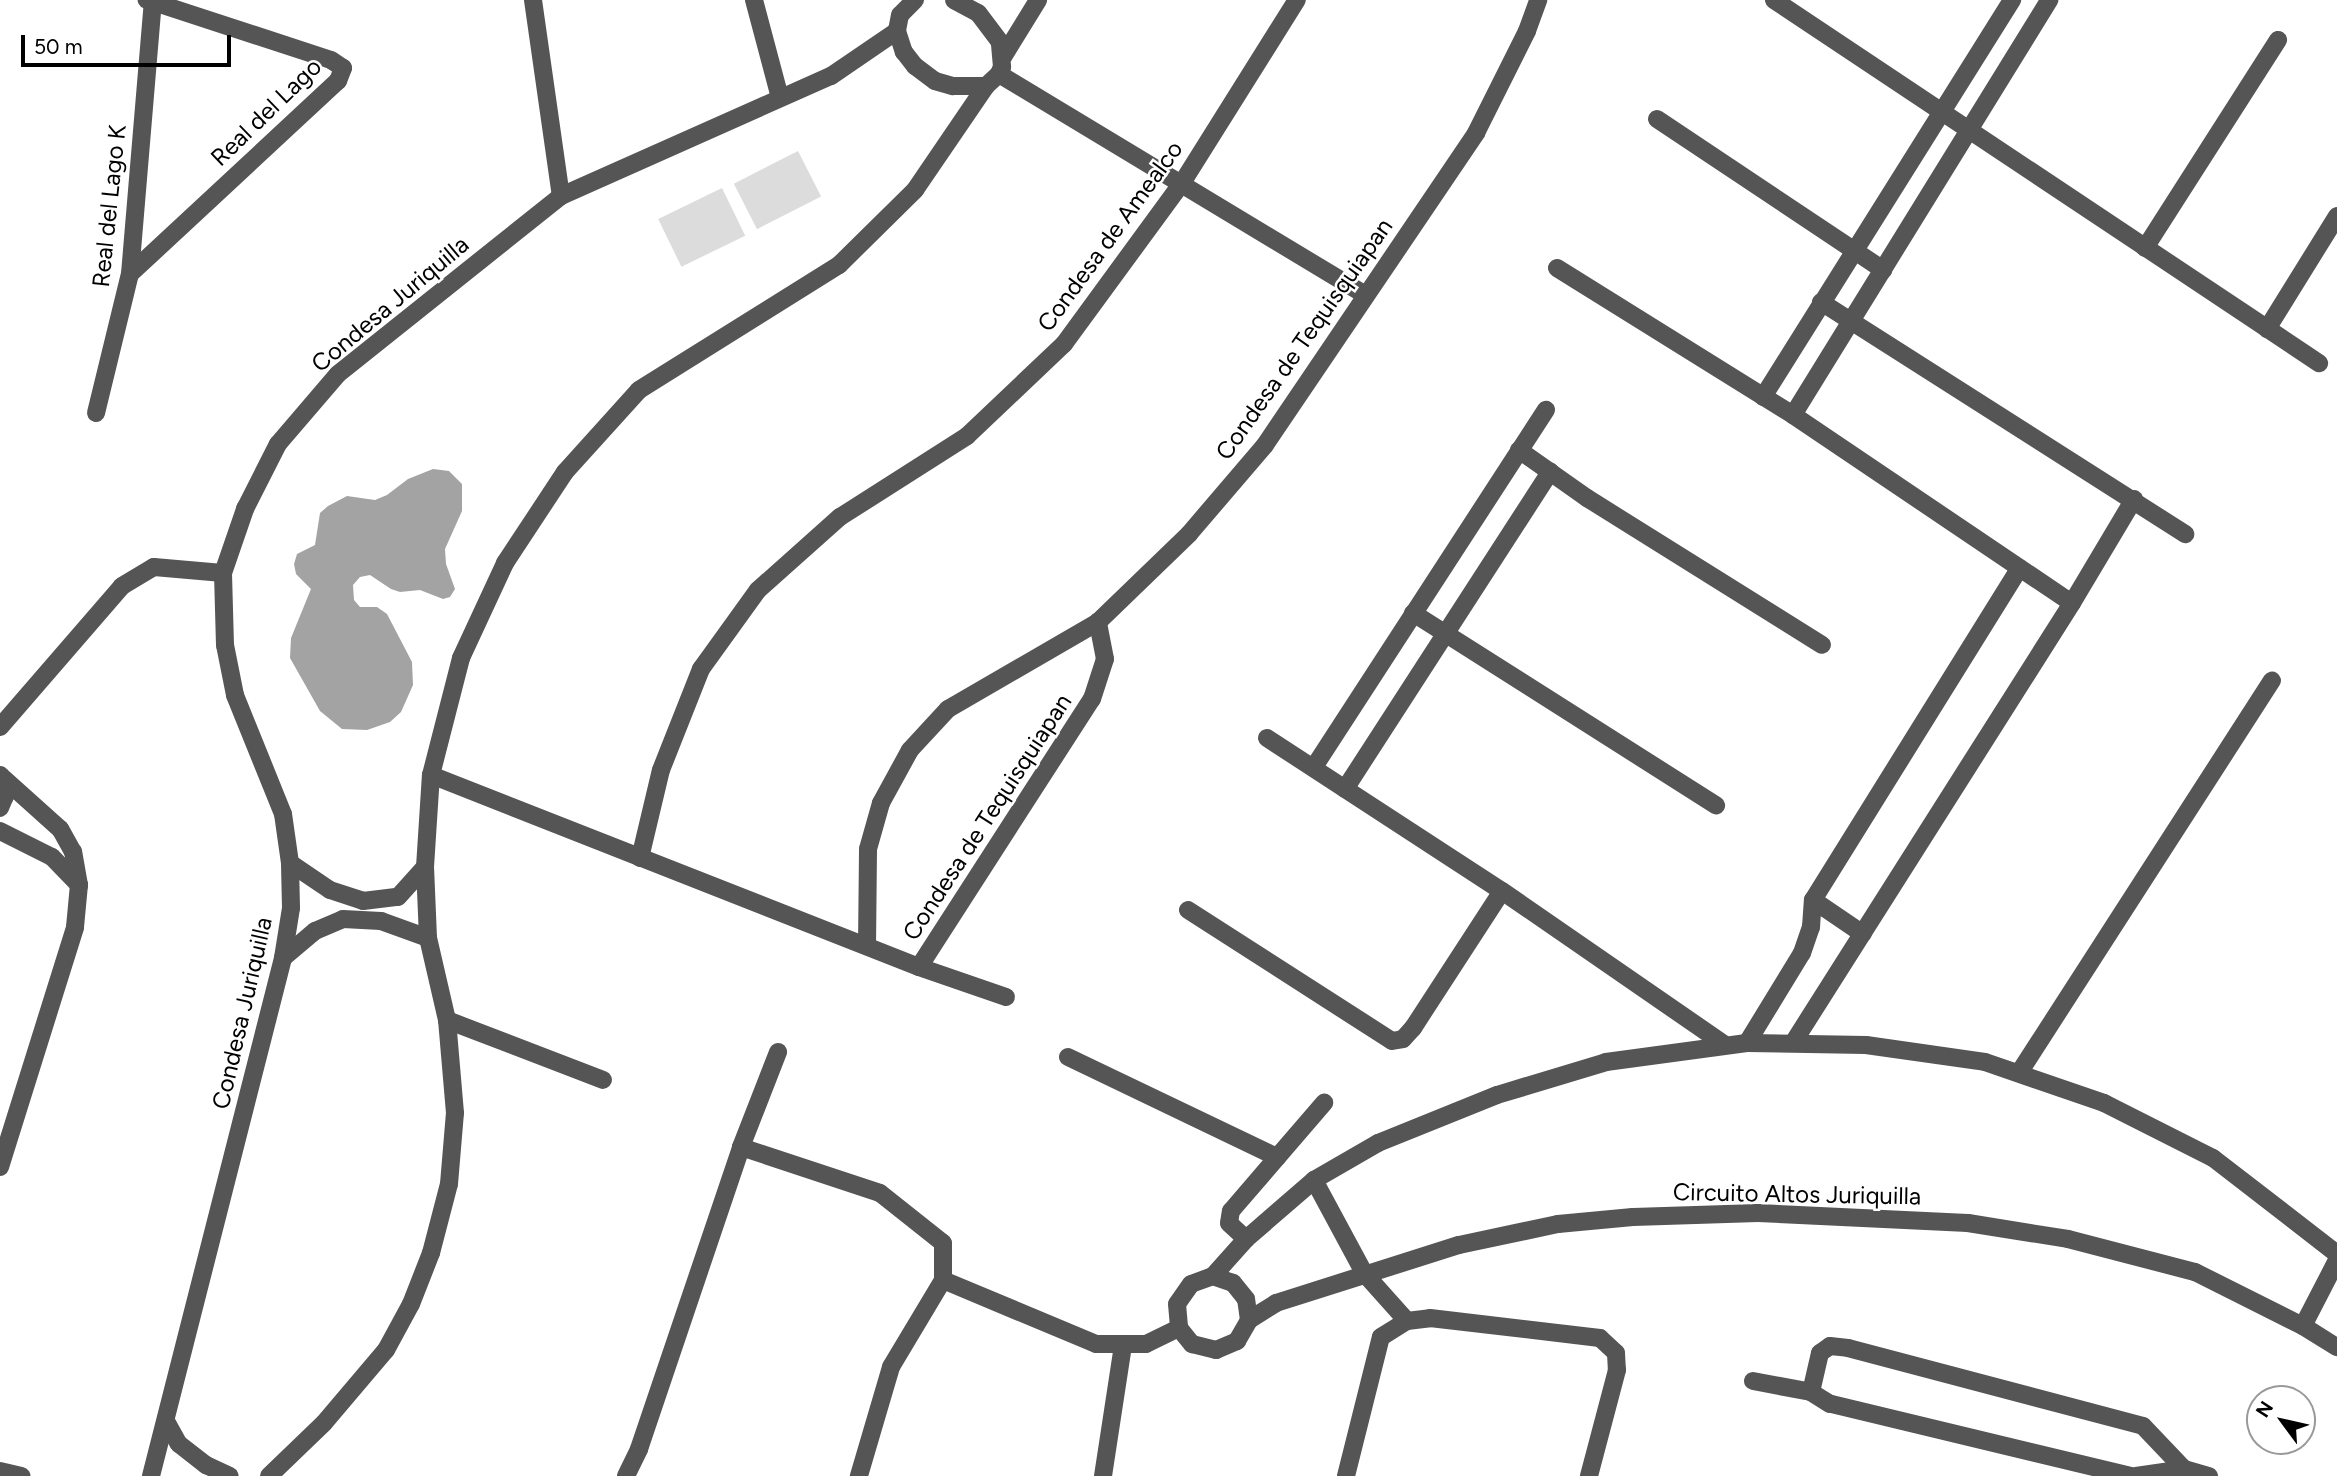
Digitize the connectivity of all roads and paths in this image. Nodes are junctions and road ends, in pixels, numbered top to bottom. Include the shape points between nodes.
1 (533, 0) edge
2 (754, 0) edge
3 (915, 0) edge
4 (954, 0) edge
5 (1038, 0) edge
6 (1297, 0) edge
7 (1538, 0) edge
8 (1774, 0) edge
9 (2011, 0) edge
10 (2049, 0) edge
11 (150, 1) edge
12 (897, 31) junction
13 (2278, 40) dead end
14 (996, 72) junction
15 (780, 97) junction
16 (1939, 112) junction
17 (1657, 119) dead end
18 (1968, 131) junction
19 (1182, 183) junction
20 (561, 196) junction
21 (2337, 216) edge
22 (2145, 248) junction
23 (1854, 251) junction
24 (1556, 268) dead end
25 (1883, 270) junction
26 (130, 274) junction
27 (1365, 295) junction
28 (1821, 302) junction
29 (1852, 322) junction
30 (2267, 329) junction
31 (2319, 363) dead end
32 (1763, 397) junction
33 (1546, 410) dead end
34 (96, 413) dead end
35 (1793, 415) junction
36 (1519, 450) junction
37 (1550, 472) junction
38 (2134, 499) junction
39 (2185, 534) dead end
40 (2020, 568) junction
41 (223, 573) junction
42 (2072, 603) junction
43 (1413, 614) junction
44 (1098, 622) junction
45 (1446, 635) junction
46 (1822, 646) dead end
47 (2272, 681) dead end
48 (0, 727) edge
49 (1267, 738) dead end
50 (1314, 767) junction
51 (0, 775) edge
52 (432, 775) junction
53 (1345, 789) junction
54 (1716, 805) dead end
55 (0, 808) edge
56 (0, 831) edge
57 (640, 858) junction
58 (290, 863) junction
59 (425, 867) junction
60 (79, 885) junction
61 (1502, 891) junction
62 (1813, 900) junction
63 (1188, 910) dead end
64 (1863, 934) junction
65 (428, 938) junction
66 (866, 946) junction
67 (283, 958) junction
68 (919, 967) junction
69 (1006, 997) dead end
70 (447, 1020) junction
71 (1747, 1043) junction
72 (1793, 1043) junction
73 (1725, 1045) junction
74 (778, 1052) dead end
75 (1068, 1057) dead end
76 (2019, 1073) junction
77 (603, 1080) dead end
78 (1324, 1103) dead end
79 (741, 1147) junction
80 (1277, 1157) junction
81 (0, 1167) edge
82 (1314, 1180) junction
83 (1246, 1239) junction
84 (2337, 1254) edge
85 (2337, 1260) edge
86 (1364, 1273) junction
87 (1213, 1276) junction
88 (943, 1280) junction
89 (1249, 1320) junction
90 (1407, 1321) junction
91 (2304, 1326) junction
92 (1179, 1328) junction
93 (1123, 1345) junction
94 (2337, 1348) edge
95 (1753, 1381) dead end
96 (1811, 1392) junction
97 (166, 1421) junction
98 (2184, 1469) junction
99 (0, 1471) edge
100 (21, 1476) edge
101 (151, 1476) edge
102 (230, 1476) edge
103 (268, 1476) edge
104 (625, 1476) edge
105 (859, 1476) edge
106 (1103, 1476) edge
107 (1346, 1476) edge
108 (1589, 1476) edge
109 (2131, 1476) edge
110 (2136, 1476) edge
111 (2208, 1476) edge

1 - 20 street
2 - 15 street
3 - 12 street, Condesa Juriquilla via 900,15
4 - 14 street via 988,23 1000,42
5 - 14 street
6 - 19 street, Condesa de Amealco
7 - 27 street, Condesa de Tequisquiapan via 1476,133
8 - 16 street
9 - 16 street
10 - 18 street
11 - 26 street, Real del Lago K
11 - 26 street, Real del Lago via 331,60 343,68 338,81
12 - 14 street via 904,52 927,76 964,88
12 - 15 street, Condesa Juriquilla via 831,76
13 - 22 street
14 - 19 street
14 - 52 street via 915,190 839,265 639,390 565,472 505,563 461,658
15 - 20 street, Condesa Juriquilla
16 - 18 street
16 - 23 street
17 - 23 street
18 - 22 street
18 - 25 street
19 - 27 street
19 - 57 street, Condesa de Amealco via 1054,353 967,436 840,517 758,590 701,670 661,771
20 - 41 street, Condesa Juriquilla via 338,374 278,444 244,509
21 - 30 street
22 - 30 street
23 - 25 street
23 - 28 street
24 - 32 street
25 - 29 street
26 - 34 street, Real del Lago K
27 - 44 street, Condesa de Tequisquiapan via 1265,446 1189,534
28 - 29 street
28 - 32 street
29 - 35 street
29 - 38 street
30 - 31 street
32 - 35 street
33 - 36 street
35 - 40 street
36 - 37 street
36 - 43 street
37 - 45 street
37 - 46 street
38 - 39 street
38 - 42 street
40 - 42 street
40 - 62 street
41 - 48 street via 154,568 122,586
41 - 58 street, Condesa Juriquilla via 225,645 235,695 283,814
42 - 64 street
43 - 45 street
43 - 50 street
44 - 66 street via 948,709 909,750 881,803 868,849
44 - 68 street, Condesa de Tequisquiapan via 1105,659 1093,699
45 - 53 street
45 - 54 street
47 - 76 street
49 - 50 street
50 - 53 street
51 - 55 street via 5,796
51 - 60 street via 60,829 74,852
52 - 57 street
52 - 59 street
53 - 61 street
56 - 60 street via 52,857
57 - 66 street
58 - 59 street via 330,890 363,901 398,897
58 - 67 street, Condesa Juriquilla via 291,908
59 - 65 street
60 - 81 street via 75,927
61 - 63 street via 1413,1028 1403,1039 1392,1041
61 - 73 street
62 - 64 street
62 - 71 street via 1811,927 1802,953
64 - 72 street
65 - 67 street via 381,921 343,919 315,931
65 - 70 street
66 - 68 street
67 - 97 street, Condesa Juriquilla
68 - 69 street
70 - 77 street
70 - 103 street via 455,1112 449,1184 431,1253 411,1304 386,1350 324,1423
71 - 72 street
71 - 73 street
72 - 76 street via 1866,1045 1984,1062
73 - 82 street via 1606,1062 1497,1095 1378,1143
74 - 79 street
75 - 80 street
76 - 84 street via 2104,1103 2213,1158
78 - 80 street
79 - 88 street via 880,1193 943,1243
79 - 104 street via 639,1449
80 - 83 street via 1231,1211 1229,1223
82 - 83 street
82 - 86 street
83 - 87 street
85 - 91 street
86 - 89 street, Circuito Altos Juriquilla via 1276,1303
86 - 90 street
86 - 91 street, Circuito Altos Juriquilla via 1472,1242 1558,1224 1633,1217 1758,1213 1968,1223 2068,1239 2195,1272
87 - 89 street via 1233,1283 1246,1299
87 - 92 street via 1191,1284 1177,1304
88 - 93 street via 1096,1344
88 - 105 street via 891,1367
89 - 92 street via 1237,1340 1216,1350 1192,1344
90 - 107 street via 1381,1336
90 - 108 street via 1430,1318 1600,1338 1616,1353 1617,1370
91 - 94 street, Circuito Altos Juriquilla
92 - 93 street via 1146,1344
93 - 106 street
95 - 96 street
96 - 98 street via 1820,1353 1830,1346 1848,1348 2143,1426
96 - 109 street via 1830,1404
97 - 101 street, Condesa Juriquilla
97 - 102 street via 179,1444
98 - 110 street
98 - 111 street
99 - 100 street

